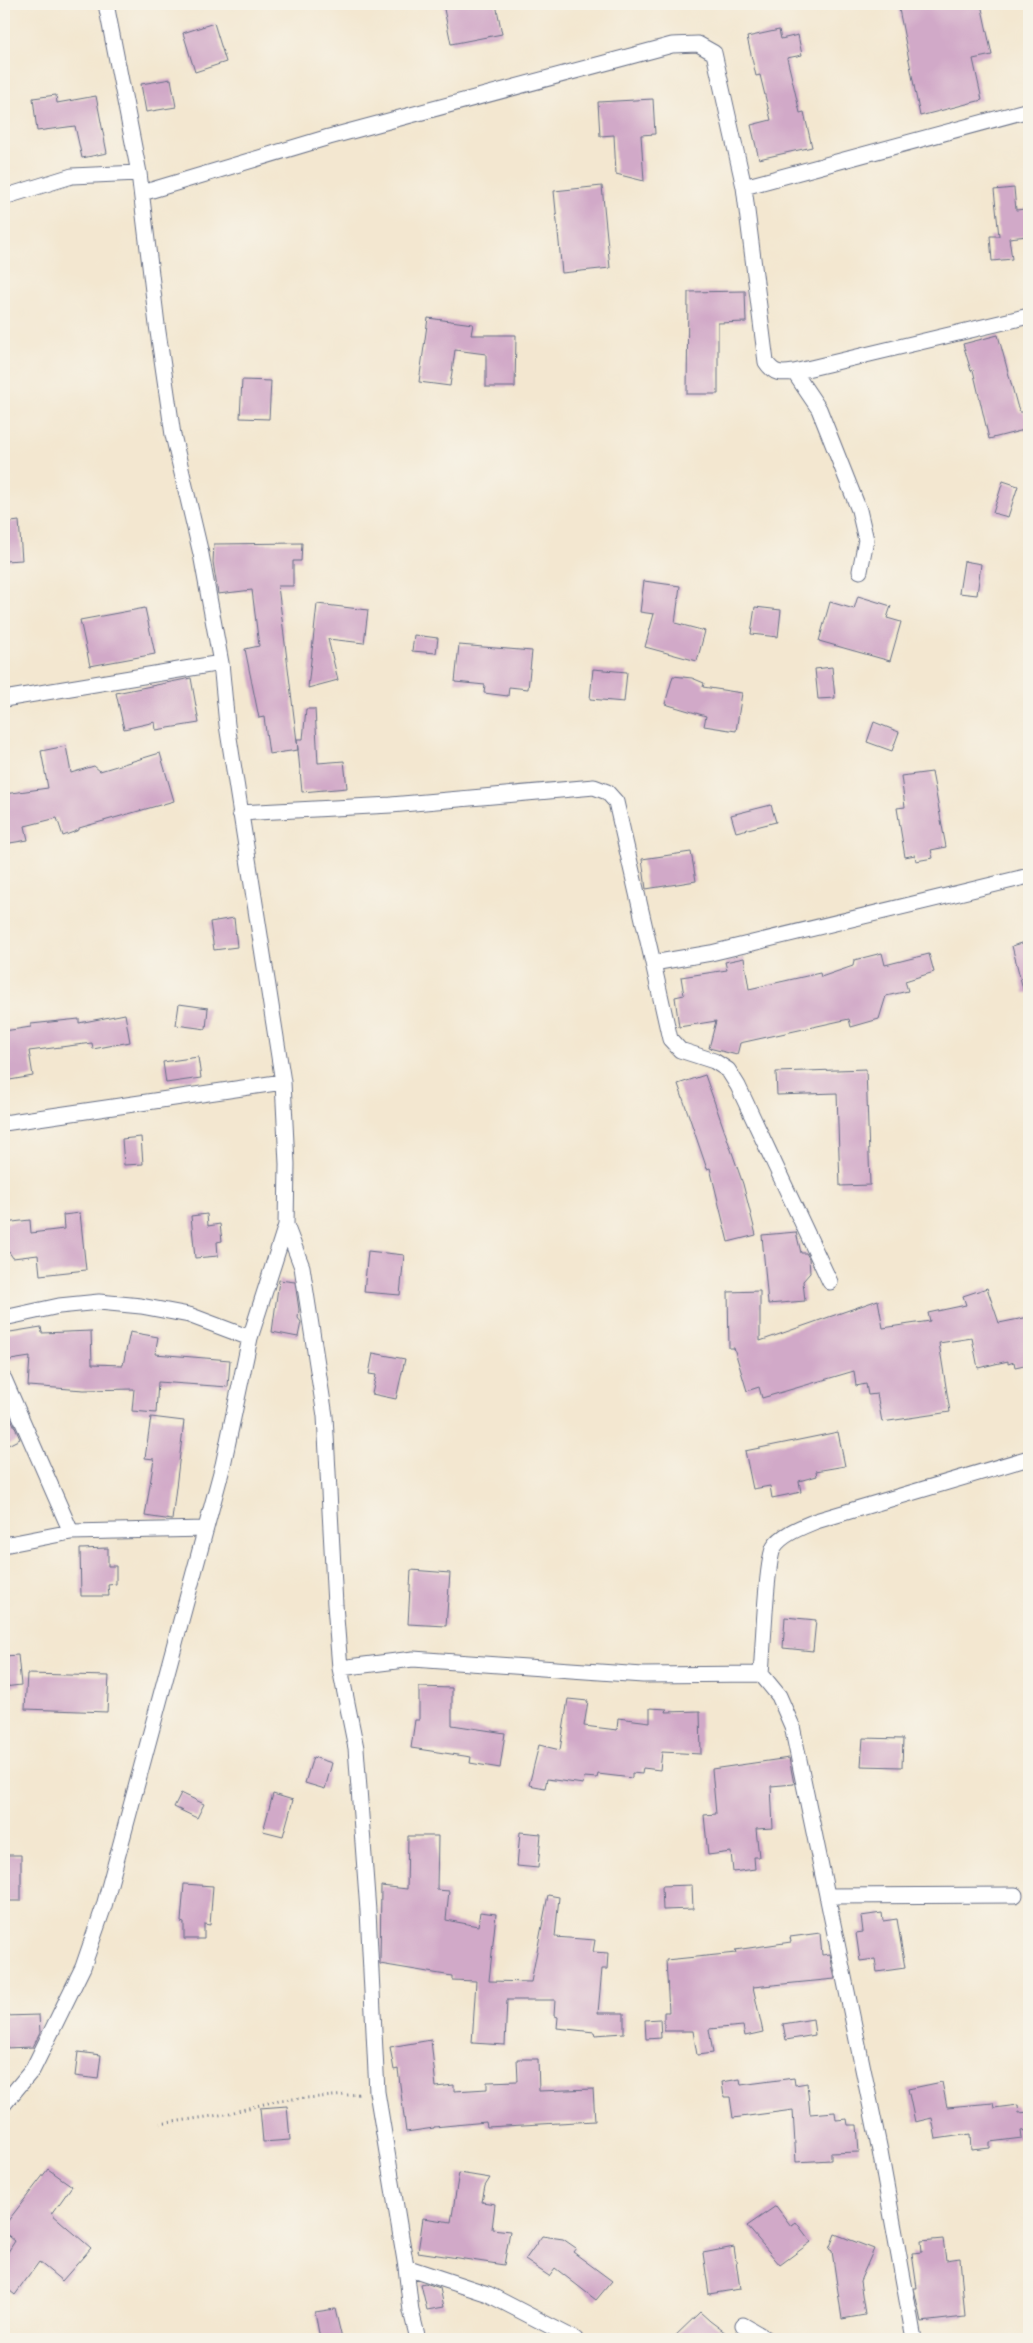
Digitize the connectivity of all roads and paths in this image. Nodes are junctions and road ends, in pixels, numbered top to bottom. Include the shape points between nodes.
1 (106, 4) edge
2 (1029, 110) edge
3 (139, 173) junction
4 (744, 187) junction
5 (142, 193) junction
6 (4, 197) edge
7 (1029, 316) edge
8 (794, 372) junction
9 (860, 572) dead end
10 (221, 663) junction
11 (4, 699) edge
12 (240, 813) junction
13 (1029, 876) edge
14 (653, 963) junction
15 (282, 1082) junction
16 (4, 1122) edge
17 (286, 1225) junction
18 (830, 1282) dead end
19 (4, 1318) edge
20 (250, 1338) junction
21 (4, 1379) edge
22 (1029, 1458) edge
23 (205, 1529) junction
24 (71, 1532) junction
25 (4, 1545) edge
26 (340, 1668) junction
27 (761, 1674) junction
28 (1015, 1895) dead end
29 (827, 1896) junction
30 (376, 2092) junction
31 (4, 2104) edge
32 (160, 2124) dead end
33 (406, 2267) junction
34 (743, 2326) dead end
35 (418, 2339) edge
36 (575, 2339) edge
37 (767, 2339) edge
38 (914, 2339) edge

1 - 3 street
2 - 4 street
3 - 5 street
3 - 6 street via 72,176
4 - 5 street via 714,53 698,44 688,43 672,44 328,137
4 - 8 street via 766,362 780,374
5 - 10 street via 173,436 201,554
7 - 8 street
8 - 9 street via 820,409 859,510 866,540
10 - 11 street
10 - 12 street
12 - 14 street via 391,805 594,787 607,792 616,802
12 - 15 street
13 - 14 street via 711,954
14 - 18 street via 670,1039 680,1050 714,1061 728,1070
15 - 16 street
15 - 17 street via 287,1164
17 - 20 street
17 - 26 street via 302,1267 325,1416
19 - 20 street via 59,1306 99,1302 141,1306 189,1316
20 - 23 street via 223,1465
21 - 24 street
22 - 27 street via 816,1521 790,1533 774,1548 770,1566
23 - 24 street
23 - 31 street via 104,1906 83,1967 34,2069
24 - 25 street
26 - 27 street via 413,1659 643,1676
26 - 30 street via 356,1748 368,1911
27 - 29 street via 779,1696 792,1726
28 - 29 street
29 - 38 street via 880,2151
30 - 32 path via 280,2100 226,2114
30 - 33 street
33 - 35 street
33 - 36 street via 488,2294
34 - 37 street

